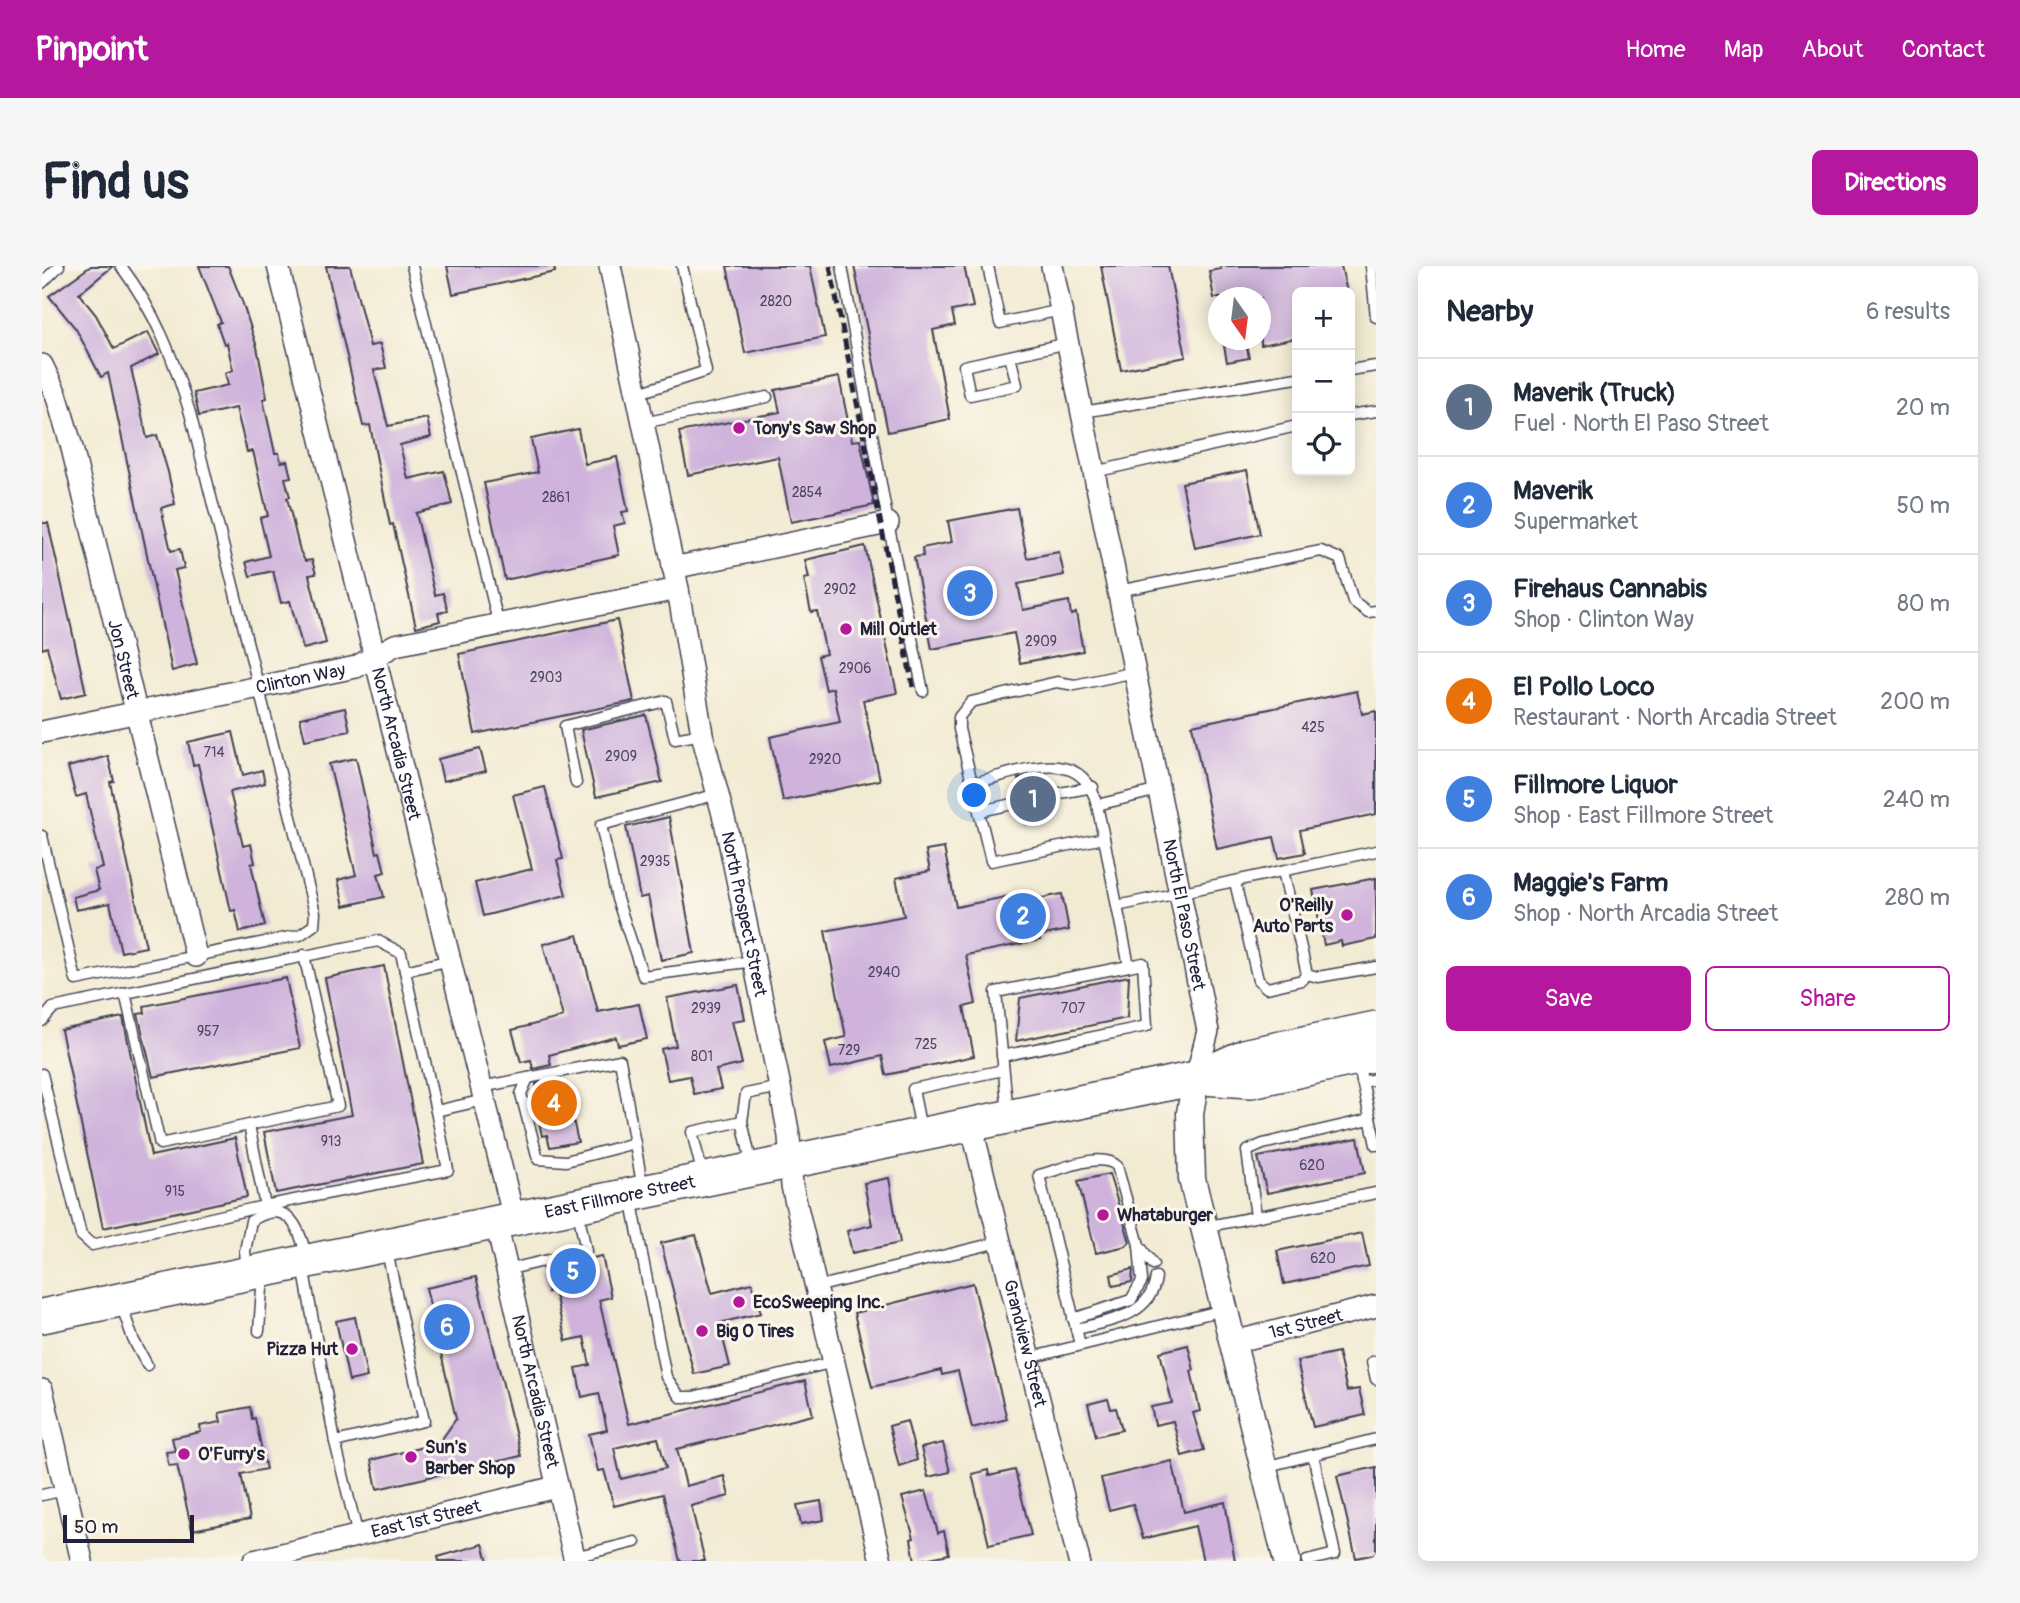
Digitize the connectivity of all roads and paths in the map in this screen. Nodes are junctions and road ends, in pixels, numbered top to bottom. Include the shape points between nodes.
1 (59, 266) edge
2 (121, 266) edge
3 (278, 266) edge
4 (412, 266) edge
5 (610, 266) edge
6 (682, 266) edge
7 (842, 266) edge
8 (988, 266) edge
9 (1052, 266) edge
10 (1371, 266) edge
11 (42, 282) edge
12 (1061, 310) junction
13 (1376, 317) edge
14 (1068, 343) junction
15 (1010, 356) junction
16 (42, 365) edge
17 (1376, 366) edge
18 (1355, 369) edge
19 (1292, 379) edge
20 (636, 394) junction
21 (767, 397) dead end
22 (1376, 411) edge
23 (1082, 412) junction
24 (1355, 414) edge
25 (643, 423) junction
26 (1292, 427) edge
27 (1094, 472) junction
28 (888, 523) junction
29 (676, 578) junction
30 (1118, 591) junction
31 (1376, 611) edge
32 (499, 626) junction
33 (375, 656) junction
34 (1135, 672) junction
35 (260, 687) junction
36 (923, 691) dead end
37 (139, 711) junction
38 (42, 732) edge
39 (702, 734) junction
40 (576, 783) dead end
41 (973, 783) junction
42 (1093, 787) junction
43 (1159, 790) junction
44 (718, 794) junction
45 (1044, 796) dead end
46 (1022, 802) dead end
47 (1097, 804) junction
48 (980, 811) junction
49 (42, 836) edge
50 (1104, 838) junction
51 (1376, 851) edge
52 (1283, 872) junction
53 (1235, 882) junction
54 (1180, 894) junction
55 (1118, 906) junction
56 (196, 956) junction
57 (304, 956) junction
58 (450, 960) junction
59 (754, 961) junction
60 (1129, 966) junction
61 (1376, 967) edge
62 (405, 971) junction
63 (1307, 974) junction
64 (125, 993) junction
65 (42, 1021) edge
66 (1111, 1021) dead end
67 (1084, 1027) dead end
68 (1376, 1028) edge
69 (1111, 1034) junction
70 (1084, 1039) junction
71 (1002, 1056) junction
72 (1368, 1068) edge
73 (1003, 1070) junction
74 (42, 1074) edge
75 (1196, 1077) junction
76 (528, 1078) junction
77 (780, 1087) junction
78 (483, 1093) junction
79 (436, 1111) junction
80 (1009, 1116) junction
81 (1370, 1119) junction
82 (742, 1121) junction
83 (971, 1124) junction
84 (249, 1125) junction
85 (922, 1134) junction
86 (635, 1143) junction
87 (1376, 1145) edge
88 (790, 1162) junction
89 (753, 1169) junction
90 (704, 1180) junction
91 (637, 1193) junction
92 (1376, 1193) edge
93 (577, 1206) junction
94 (265, 1208) junction
95 (1256, 1216) junction
96 (505, 1221) junction
97 (1205, 1227) junction
98 (999, 1242) junction
99 (1139, 1245) junction
100 (386, 1246) junction
101 (305, 1263) junction
102 (1153, 1264) dead end
103 (506, 1270) junction
104 (255, 1272) junction
105 (1156, 1277) dead end
106 (816, 1287) junction
107 (120, 1300) junction
108 (1376, 1306) edge
109 (1226, 1309) junction
110 (42, 1316) edge
111 (1074, 1324) junction
112 (259, 1331) dead end
113 (1234, 1342) junction
114 (1080, 1345) junction
115 (1029, 1358) junction
116 (1376, 1361) edge
117 (834, 1362) junction
118 (147, 1366) dead end
119 (1376, 1379) edge
120 (44, 1404) edge
121 (1376, 1439) edge
122 (335, 1442) junction
123 (1313, 1455) junction
124 (1264, 1467) junction
125 (556, 1487) junction
126 (65, 1490) junction
127 (42, 1495) edge
128 (358, 1535) junction
129 (635, 1542) dead end
130 (574, 1559) edge
131 (82, 1561) edge
132 (254, 1561) edge
133 (881, 1561) edge
134 (1079, 1561) edge
135 (1287, 1561) edge
136 (1307, 1561) edge

1 - 11 lane
2 - 35 lane via 148,303 180,378
3 - 33 street, North Arcadia Street
4 - 32 lane
5 - 20 street, North Prospect Street
6 - 20 lane via 706,372
7 - 28 lane
8 - 12 lane via 1000,323
9 - 12 street, North El Paso Street
10 - 13 lane
12 - 14 street, North El Paso Street
14 - 15 lane
14 - 23 street, North El Paso Street
15 - 15 lane via 964,366 970,395 1017,385
16 - 37 street, Jon Street via 66,425
17 - 18 lane
19 - 23 lane
20 - 25 street, North Prospect Street
21 - 25 lane
22 - 24 lane
23 - 27 street, North El Paso Street
25 - 29 street, North Prospect Street
26 - 27 lane
27 - 30 street, North El Paso Street
28 - 29 street, Clinton Way
28 - 36 lane
29 - 32 street, Clinton Way
29 - 39 street, North Prospect Street
30 - 31 lane via 1321,551 1340,559 1353,601 1368,612
30 - 34 street, North El Paso Street
32 - 33 street, Clinton Way via 396,645
33 - 35 street, Clinton Way via 359,667
33 - 58 street, North Arcadia Street
34 - 41 lane via 1075,685 1057,682 971,702 959,717
34 - 43 street, North El Paso Street
35 - 37 street, Clinton Way
35 - 56 lane via 315,913 314,925 300,935
37 - 38 street, Clinton Way
37 - 56 street, Jon Street
39 - 40 lane via 675,739 666,701 565,726
39 - 44 street, North Prospect Street
41 - 42 lane via 1053,765 1073,767
41 - 48 lane
42 - 45 lane
42 - 47 lane
43 - 47 lane
43 - 54 street, North El Paso Street
44 - 59 street, North Prospect Street
44 - 59 lane via 601,825 617,899 643,976
46 - 48 lane
47 - 50 lane
48 - 50 lane via 991,862
49 - 56 lane via 76,980
50 - 55 lane
51 - 52 lane
52 - 53 lane
52 - 63 lane
53 - 54 lane
53 - 63 lane via 1258,980 1267,988 1302,980
54 - 55 lane
54 - 75 street, North El Paso Street via 1208,1031
55 - 60 lane
57 - 62 lane via 378,941 401,953
57 - 64 lane
57 - 84 lane via 338,1106
58 - 62 lane
58 - 78 street, North Arcadia Street
59 - 77 street, North Prospect Street
60 - 69 lane via 1143,963 1147,1026
60 - 71 lane via 1113,974 1062,984 996,992
61 - 63 lane via 1318,977
62 - 79 lane
64 - 65 lane via 52,1008
64 - 84 lane via 160,1144
66 - 69 lane
67 - 70 lane
68 - 75 main road, East Fillmore Street via 1247,1055
69 - 70 lane
70 - 71 lane via 1040,1042
71 - 73 lane
72 - 75 main road, East Fillmore Street via 1251,1081
72 - 81 lane
73 - 80 lane
73 - 85 lane via 914,1089
74 - 94 lane via 81,1236 92,1245
75 - 80 main road, East Fillmore Street
75 - 97 street, North El Paso Street via 1190,1113 1192,1180
76 - 78 lane
76 - 86 lane via 620,1060
76 - 86 lane via 521,1094 538,1160 566,1161
77 - 82 lane via 746,1094
77 - 88 street, North Prospect Street
78 - 79 lane
78 - 96 street, North Arcadia Street
79 - 94 lane via 448,1170
80 - 83 main road, East Fillmore Street
81 - 87 lane
81 - 95 lane via 1247,1152
82 - 89 lane
82 - 90 lane via 692,1132
83 - 85 main road, East Fillmore Street
83 - 98 street, Grandview Street
84 - 94 lane
85 - 88 main road, East Fillmore Street
86 - 91 lane
88 - 89 main road, East Fillmore Street
88 - 106 street, North Prospect Street
89 - 90 main road, East Fillmore Street
90 - 91 main road, East Fillmore Street
91 - 93 main road, East Fillmore Street
91 - 117 lane via 666,1377 680,1397
92 - 95 lane
93 - 96 main road, East Fillmore Street
93 - 103 lane via 586,1251
94 - 101 lane via 283,1213 300,1230
94 - 104 lane via 251,1221 245,1251
95 - 97 lane
96 - 100 main road, East Fillmore Street
96 - 103 street, North Arcadia Street
97 - 109 street, North El Paso Street
98 - 106 lane
98 - 115 street, Grandview Street
99 - 102 lane
99 - 111 lane via 1142,1280 1131,1300
99 - 111 lane via 1118,1166 1112,1161 1039,1175
100 - 101 main road, East Fillmore Street
100 - 122 lane via 424,1421
101 - 104 main road, East Fillmore Street
101 - 122 lane
103 - 125 street, North Arcadia Street
104 - 107 main road, East Fillmore Street
104 - 112 lane
105 - 111 lane via 1151,1296 1138,1310
106 - 117 street, North Prospect Street
107 - 110 main road, East Fillmore Street
107 - 118 lane
108 - 113 street, 1st Street
109 - 113 street, North El Paso Street
109 - 114 lane
111 - 114 lane
113 - 124 street, North El Paso Street
114 - 115 lane
115 - 134 street, Grandview Street
116 - 119 lane via 1372,1362
117 - 133 street, North Prospect Street
120 - 126 street
121 - 123 lane
122 - 128 lane
123 - 124 lane
123 - 136 lane via 1335,1554
124 - 135 street, North El Paso Street
125 - 128 street, East 1st Street
125 - 130 street, North Arcadia Street
126 - 127 lane
126 - 131 street
128 - 132 street, East 1st Street
129 - 130 lane

